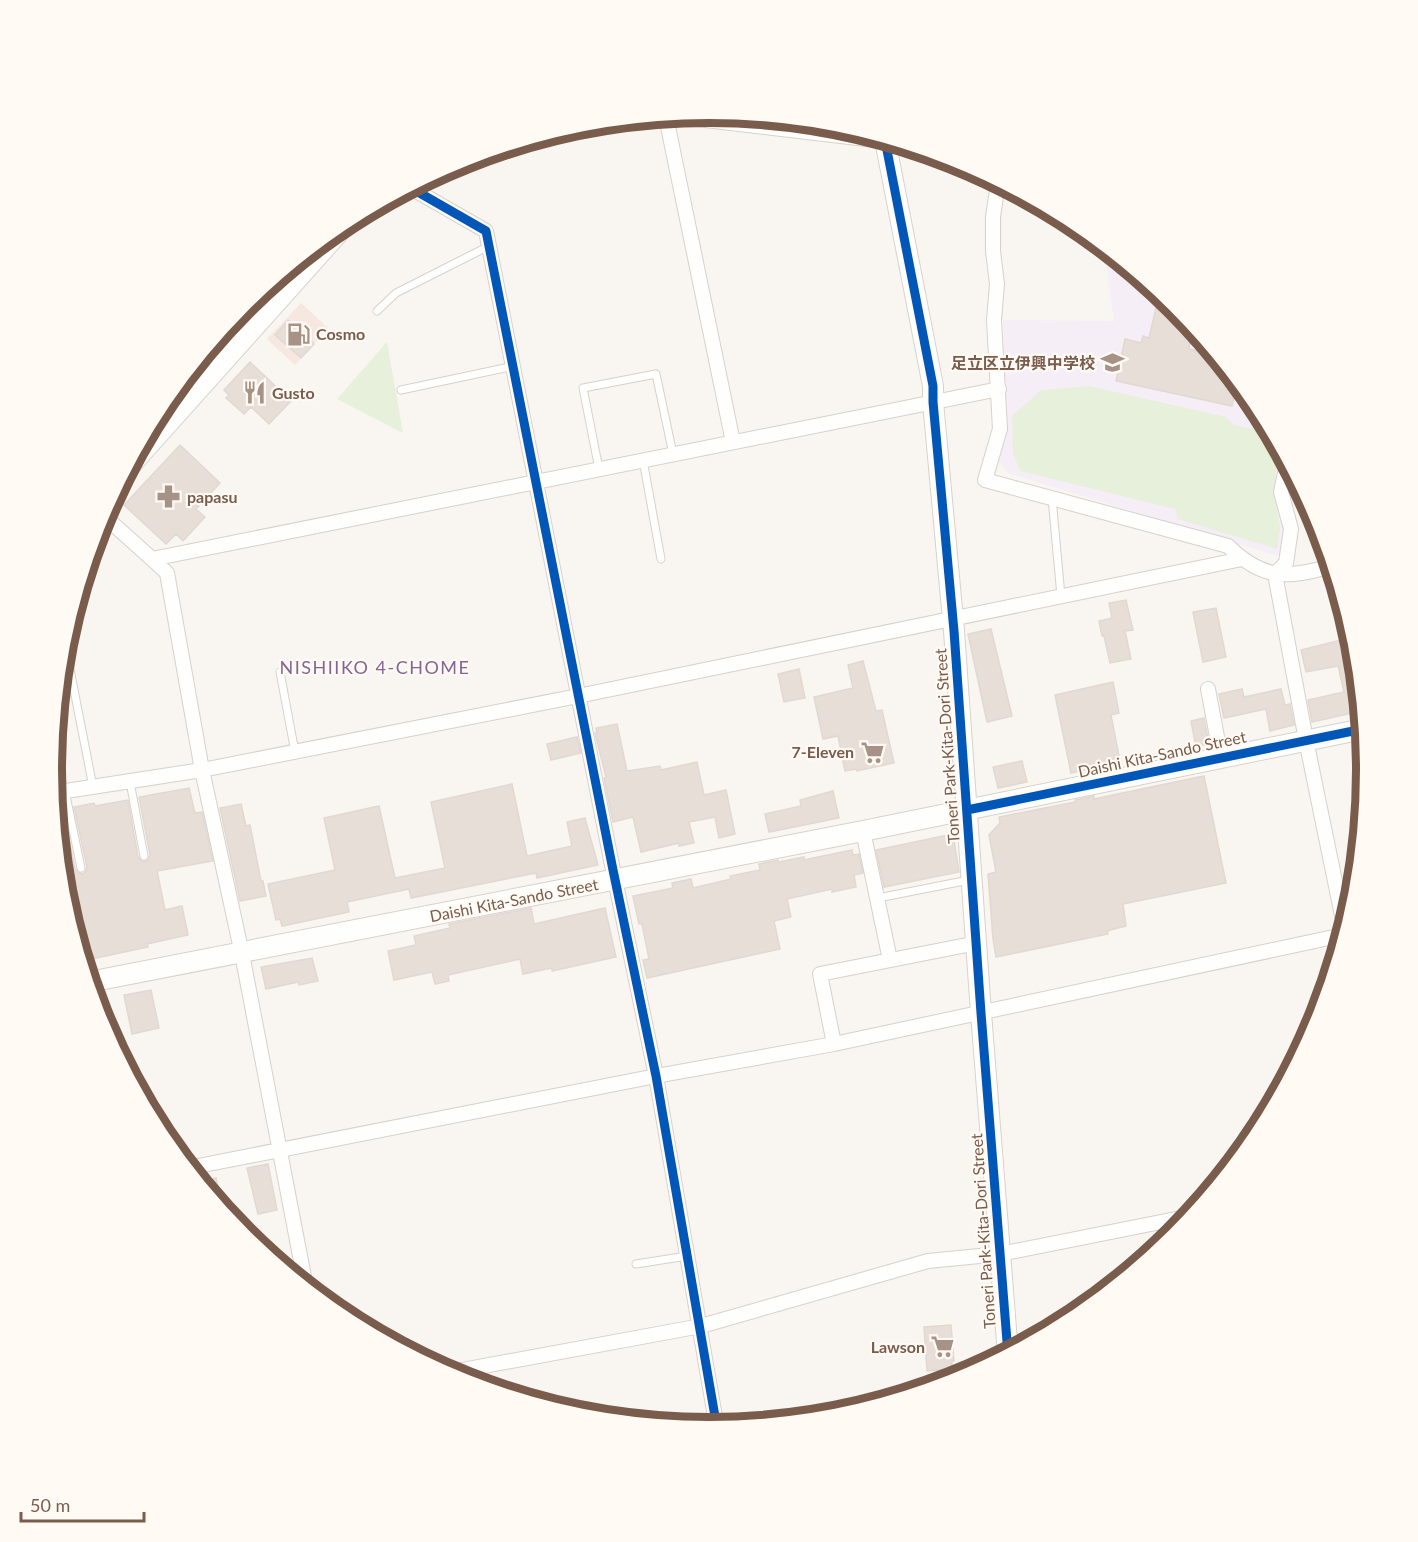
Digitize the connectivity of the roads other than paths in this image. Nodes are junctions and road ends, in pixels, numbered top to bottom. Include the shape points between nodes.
1 (668, 125) edge
2 (887, 149) edge
3 (997, 191) edge
4 (419, 192) edge
5 (489, 246) junction
6 (319, 254) edge
7 (377, 311) dead end
8 (250, 314) edge
9 (258, 322) junction
10 (514, 366) junction
11 (999, 389) junction
12 (401, 390) dead end
13 (933, 402) junction
14 (733, 442) junction
15 (149, 445) edge
16 (673, 454) junction
17 (643, 460) junction
18 (599, 469) junction
19 (1285, 475) edge
20 (536, 482) junction
21 (1052, 498) junction
22 (111, 522) edge
23 (152, 559) junction
24 (661, 559) dead end
25 (1242, 559) junction
26 (1323, 568) edge
27 (1275, 574) junction
28 (1061, 596) junction
29 (952, 618) junction
30 (70, 669) edge
31 (280, 672) dead end
32 (1208, 689) dead end
33 (578, 696) junction
34 (1355, 731) edge
35 (1305, 740) junction
36 (295, 752) junction
37 (1221, 758) junction
38 (202, 770) junction
39 (130, 782) junction
40 (93, 787) junction
41 (62, 791) edge
42 (63, 805) edge
43 (967, 810) junction
44 (863, 831) junction
45 (144, 856) dead end
46 (81, 868) dead end
47 (972, 879) junction
48 (615, 880) junction
49 (878, 898) junction
50 (1341, 910) edge
51 (1335, 937) edge
52 (977, 943) junction
53 (242, 954) junction
54 (890, 960) junction
55 (97, 981) edge
56 (981, 1013) junction
57 (834, 1044) junction
58 (656, 1076) junction
59 (280, 1150) junction
60 (196, 1166) edge
61 (1169, 1227) edge
62 (1000, 1254) junction
63 (687, 1256) junction
64 (636, 1264) dead end
65 (304, 1276) edge
66 (701, 1326) junction
67 (1008, 1345) edge
68 (463, 1370) edge
69 (715, 1418) edge

1 - 14 street
2 - 13 street, Toneri Park-Kita-Dori Street
3 - 11 street via 993,251
4 - 5 street via 486,231
5 - 7 lane via 396,293
5 - 10 street
6 - 9 street
8 - 9 street
9 - 15 street
10 - 12 lane
10 - 20 street
11 - 13 street
11 - 21 street via 1000,429 985,480
13 - 14 street
13 - 29 street, Toneri Park-Kita-Dori Street
14 - 16 street
16 - 17 street
16 - 18 lane via 656,374 583,388
17 - 18 street
17 - 24 lane
18 - 20 street
19 - 27 street via 1281,492 1291,529 1286,563
20 - 23 street
20 - 33 street
21 - 25 street via 1228,546
21 - 28 lane
22 - 23 street
23 - 38 street via 167,573
25 - 27 street
25 - 28 street
26 - 27 street via 1288,576
27 - 35 street
28 - 29 street
29 - 33 street
29 - 43 street, Toneri Park-Kita-Dori Street
30 - 40 lane
31 - 36 lane
32 - 37 street
33 - 36 street
33 - 48 street
34 - 35 street, Daishi Kita-Sando Street
35 - 37 street, Daishi Kita-Sando Street
35 - 50 street
36 - 38 street
37 - 43 street, Daishi Kita-Sando Street
38 - 39 street
38 - 53 street
39 - 40 street
39 - 45 lane
40 - 41 street
42 - 46 lane
43 - 44 street, Daishi Kita-Sando Street
43 - 47 street, Toneri Park-Kita-Dori Street
44 - 48 street, Daishi Kita-Sando Street
44 - 49 street
47 - 49 lane
47 - 52 street, Toneri Park-Kita-Dori Street
48 - 53 street, Daishi Kita-Sando Street
48 - 58 street
49 - 54 street
51 - 56 street
52 - 54 street
52 - 56 street, Toneri Park-Kita-Dori Street
53 - 55 street, Daishi Kita-Sando Street
53 - 59 street
54 - 57 street via 820,974
56 - 57 street
56 - 62 street, Toneri Park-Kita-Dori Street
57 - 58 street
58 - 59 street
58 - 63 street
59 - 60 street
59 - 65 street
61 - 62 street
62 - 66 street via 928,1261
62 - 67 street, Toneri Park-Kita-Dori Street
63 - 64 lane
63 - 66 street
66 - 68 street
66 - 69 street

